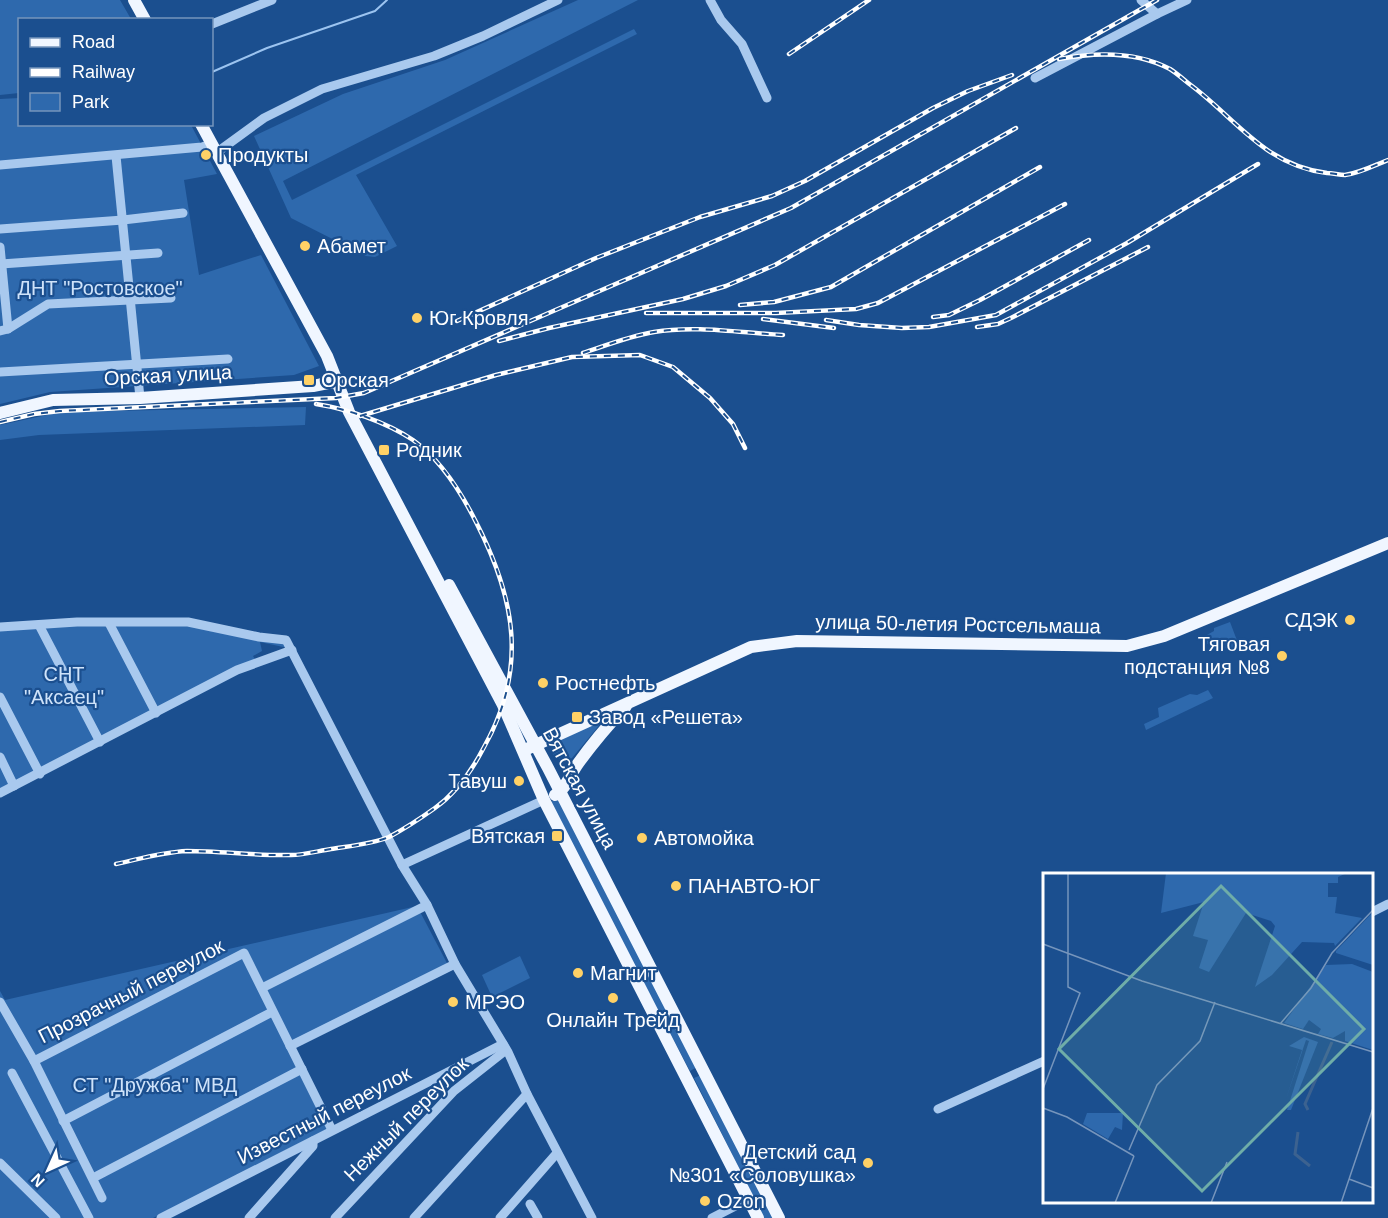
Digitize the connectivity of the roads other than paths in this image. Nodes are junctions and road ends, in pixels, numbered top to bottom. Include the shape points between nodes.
1 (134, 0) edge
2 (272, 0) edge
3 (558, 0) edge
4 (710, 0) edge
5 (1141, 0) edge
6 (1188, 0) edge
7 (1157, 14) junction
8 (144, 18) edge
9 (213, 24) edge
10 (1035, 78) dead end
11 (767, 98) dead end
12 (202, 126) edge
13 (213, 149) junction
14 (116, 156) junction
15 (0, 165) edge
16 (183, 213) dead end
17 (123, 220) junction
18 (0, 229) edge
19 (0, 247) edge
20 (158, 253) dead end
21 (126, 255) junction
22 (1, 264) edge
23 (2, 295) edge
24 (171, 298) dead end
25 (131, 300) junction
26 (4, 330) edge
27 (228, 359) dead end
28 (136, 364) junction
29 (0, 372) edge
30 (338, 381) junction
31 (140, 398) junction
32 (0, 413) edge
33 (1388, 543) edge
34 (110, 623) junction
35 (39, 625) junction
36 (0, 627) edge
37 (292, 650) junction
38 (0, 697) edge
39 (628, 703) junction
40 (156, 713) junction
41 (100, 742) junction
42 (536, 745) junction
43 (522, 751) junction
44 (0, 757) edge
45 (528, 765) junction
46 (576, 766) junction
47 (548, 768) junction
48 (40, 774) junction
49 (14, 786) junction
50 (561, 792) junction
51 (0, 793) edge
52 (544, 800) junction
53 (402, 865) junction
54 (1388, 904) edge
55 (427, 905) junction
56 (1373, 911) edge
57 (455, 964) junction
58 (262, 988) junction
59 (0, 1002) edge
60 (272, 1012) junction
61 (290, 1046) junction
62 (504, 1047) junction
63 (34, 1061) junction
64 (1043, 1061) edge
65 (302, 1069) junction
66 (704, 1070) junction
67 (12, 1073) dead end
68 (688, 1078) junction
69 (526, 1094) junction
70 (938, 1109) dead end
71 (63, 1121) junction
72 (332, 1131) junction
73 (313, 1141) junction
74 (557, 1153) junction
75 (0, 1163) edge
76 (93, 1178) junction
77 (102, 1198) dead end
78 (749, 1200) junction
79 (530, 1204) dead end
80 (56, 1218) edge
81 (89, 1218) edge
82 (161, 1218) edge
83 (249, 1218) edge
84 (335, 1218) edge
85 (414, 1218) edge
86 (500, 1218) edge
87 (538, 1218) edge
88 (592, 1218) edge
89 (712, 1218) edge
90 (758, 1218) edge
91 (779, 1218) edge

1 - 8 main road
2 - 9 street
3 - 13 street via 434,56 322,89
4 - 11 street via 742,44
5 - 7 street
6 - 7 street
7 - 10 street
12 - 13 main road, Вятская улица
13 - 14 street
13 - 30 main road, Вятская улица
14 - 15 street
14 - 17 street
16 - 17 street
17 - 18 street
17 - 21 street
19 - 22 street
20 - 21 street
21 - 22 street
21 - 25 street
22 - 23 street
23 - 26 street
24 - 25 street
25 - 26 street via 48,304
25 - 28 street
27 - 28 street
28 - 29 street
28 - 31 street
30 - 31 main road, Орская улица
30 - 42 main road, Вятская улица via 353,402
30 - 43 main road, Вятская улица via 349,412 503,705
31 - 32 main road, Орская улица via 53,400
33 - 39 main road, улица 50-летия Ростсельмаша via 1164,636 1127,646 772,643 751,646
34 - 35 street
34 - 37 street via 188,622 286,640
34 - 40 street
35 - 36 street
35 - 41 street
37 - 40 street via 237,670
37 - 53 street
38 - 48 street
39 - 42 main road, улица 50-летия Ростсельмаша
39 - 46 main road
40 - 41 street
41 - 48 street
42 - 43 main road, улица 50-летия Ростсельмаша
42 - 47 main road, Вятская улица
43 - 45 main road, Вятская улица
44 - 49 street
45 - 47 main road
45 - 52 main road, Вятская улица
46 - 47 main road
46 - 50 main road
47 - 50 main road, Вятская улица
48 - 49 street
49 - 51 street
50 - 52 main road
50 - 66 main road, Вятская улица
52 - 53 street
52 - 68 main road, Вятская улица
53 - 55 street
54 - 56 street
55 - 57 street
55 - 58 street
57 - 61 street
57 - 62 street
58 - 60 street
58 - 63 street, Прозрачный переулок via 244,952
59 - 63 street
60 - 61 street
60 - 71 street
61 - 65 street
62 - 69 street
62 - 72 street, Известный переулок
62 - 84 street, Нежный переулок via 454,1091
63 - 71 street
64 - 70 street
65 - 72 street
65 - 76 street
66 - 68 main road via 695,1069
66 - 91 main road, Вятская улица
67 - 81 street
68 - 78 main road, Вятская улица
69 - 74 street
69 - 85 street
71 - 76 street
72 - 73 street, Известный переулок
73 - 82 street, Известный переулок
73 - 83 street via 313,1146
74 - 86 street
74 - 88 street
75 - 80 street
76 - 77 street
78 - 89 street
78 - 90 main road, Вятская улица
79 - 87 street

